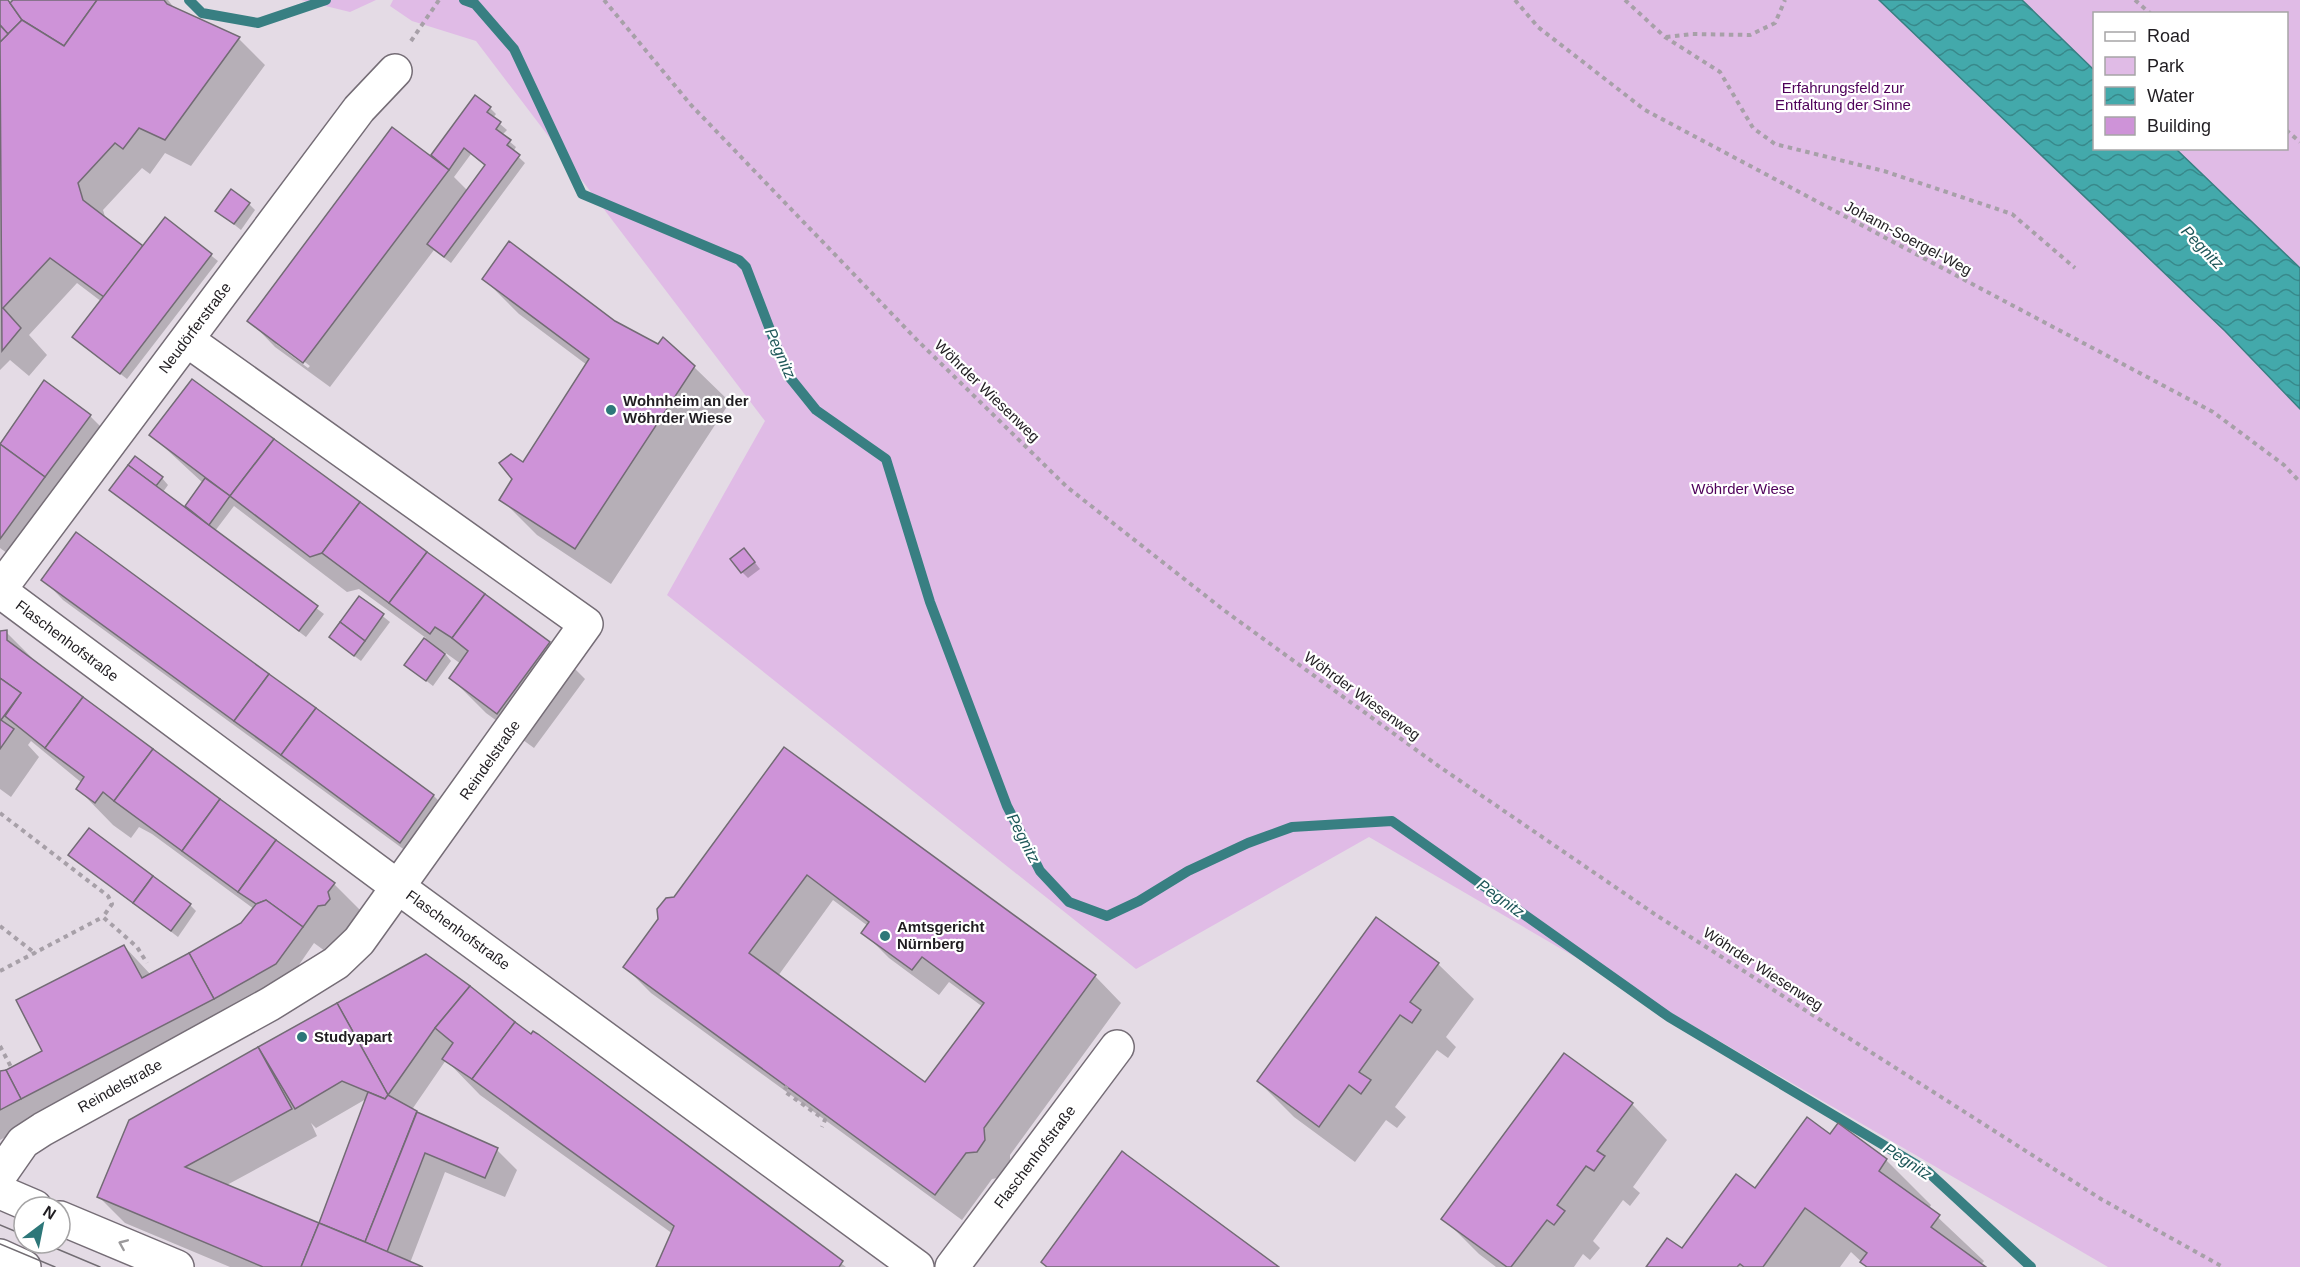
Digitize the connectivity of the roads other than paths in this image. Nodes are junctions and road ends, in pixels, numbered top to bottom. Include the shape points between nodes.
1 (394, 71) dead end
2 (187, 340) junction
3 (0, 590) edge
4 (399, 887) junction
5 (1117, 1047) dead end
6 (0, 1174) edge
7 (72, 1223) edge
8 (0, 1256) edge
9 (24, 1267) edge
10 (177, 1267) edge
11 (917, 1267) edge
12 (952, 1267) edge

1 - 2 street, Neudörferstraße via 359,109
2 - 3 street, Neudörferstraße
2 - 4 street, Reindelstraße via 586,624
3 - 4 street, Flaschenhofstraße
4 - 6 street, Reindelstraße via 359,941 336,963 270,1005 43,1129 23,1142
4 - 11 street, Flaschenhofstraße
5 - 12 street, Flaschenhofstraße
10 -> 7 street
8 - 9 street

